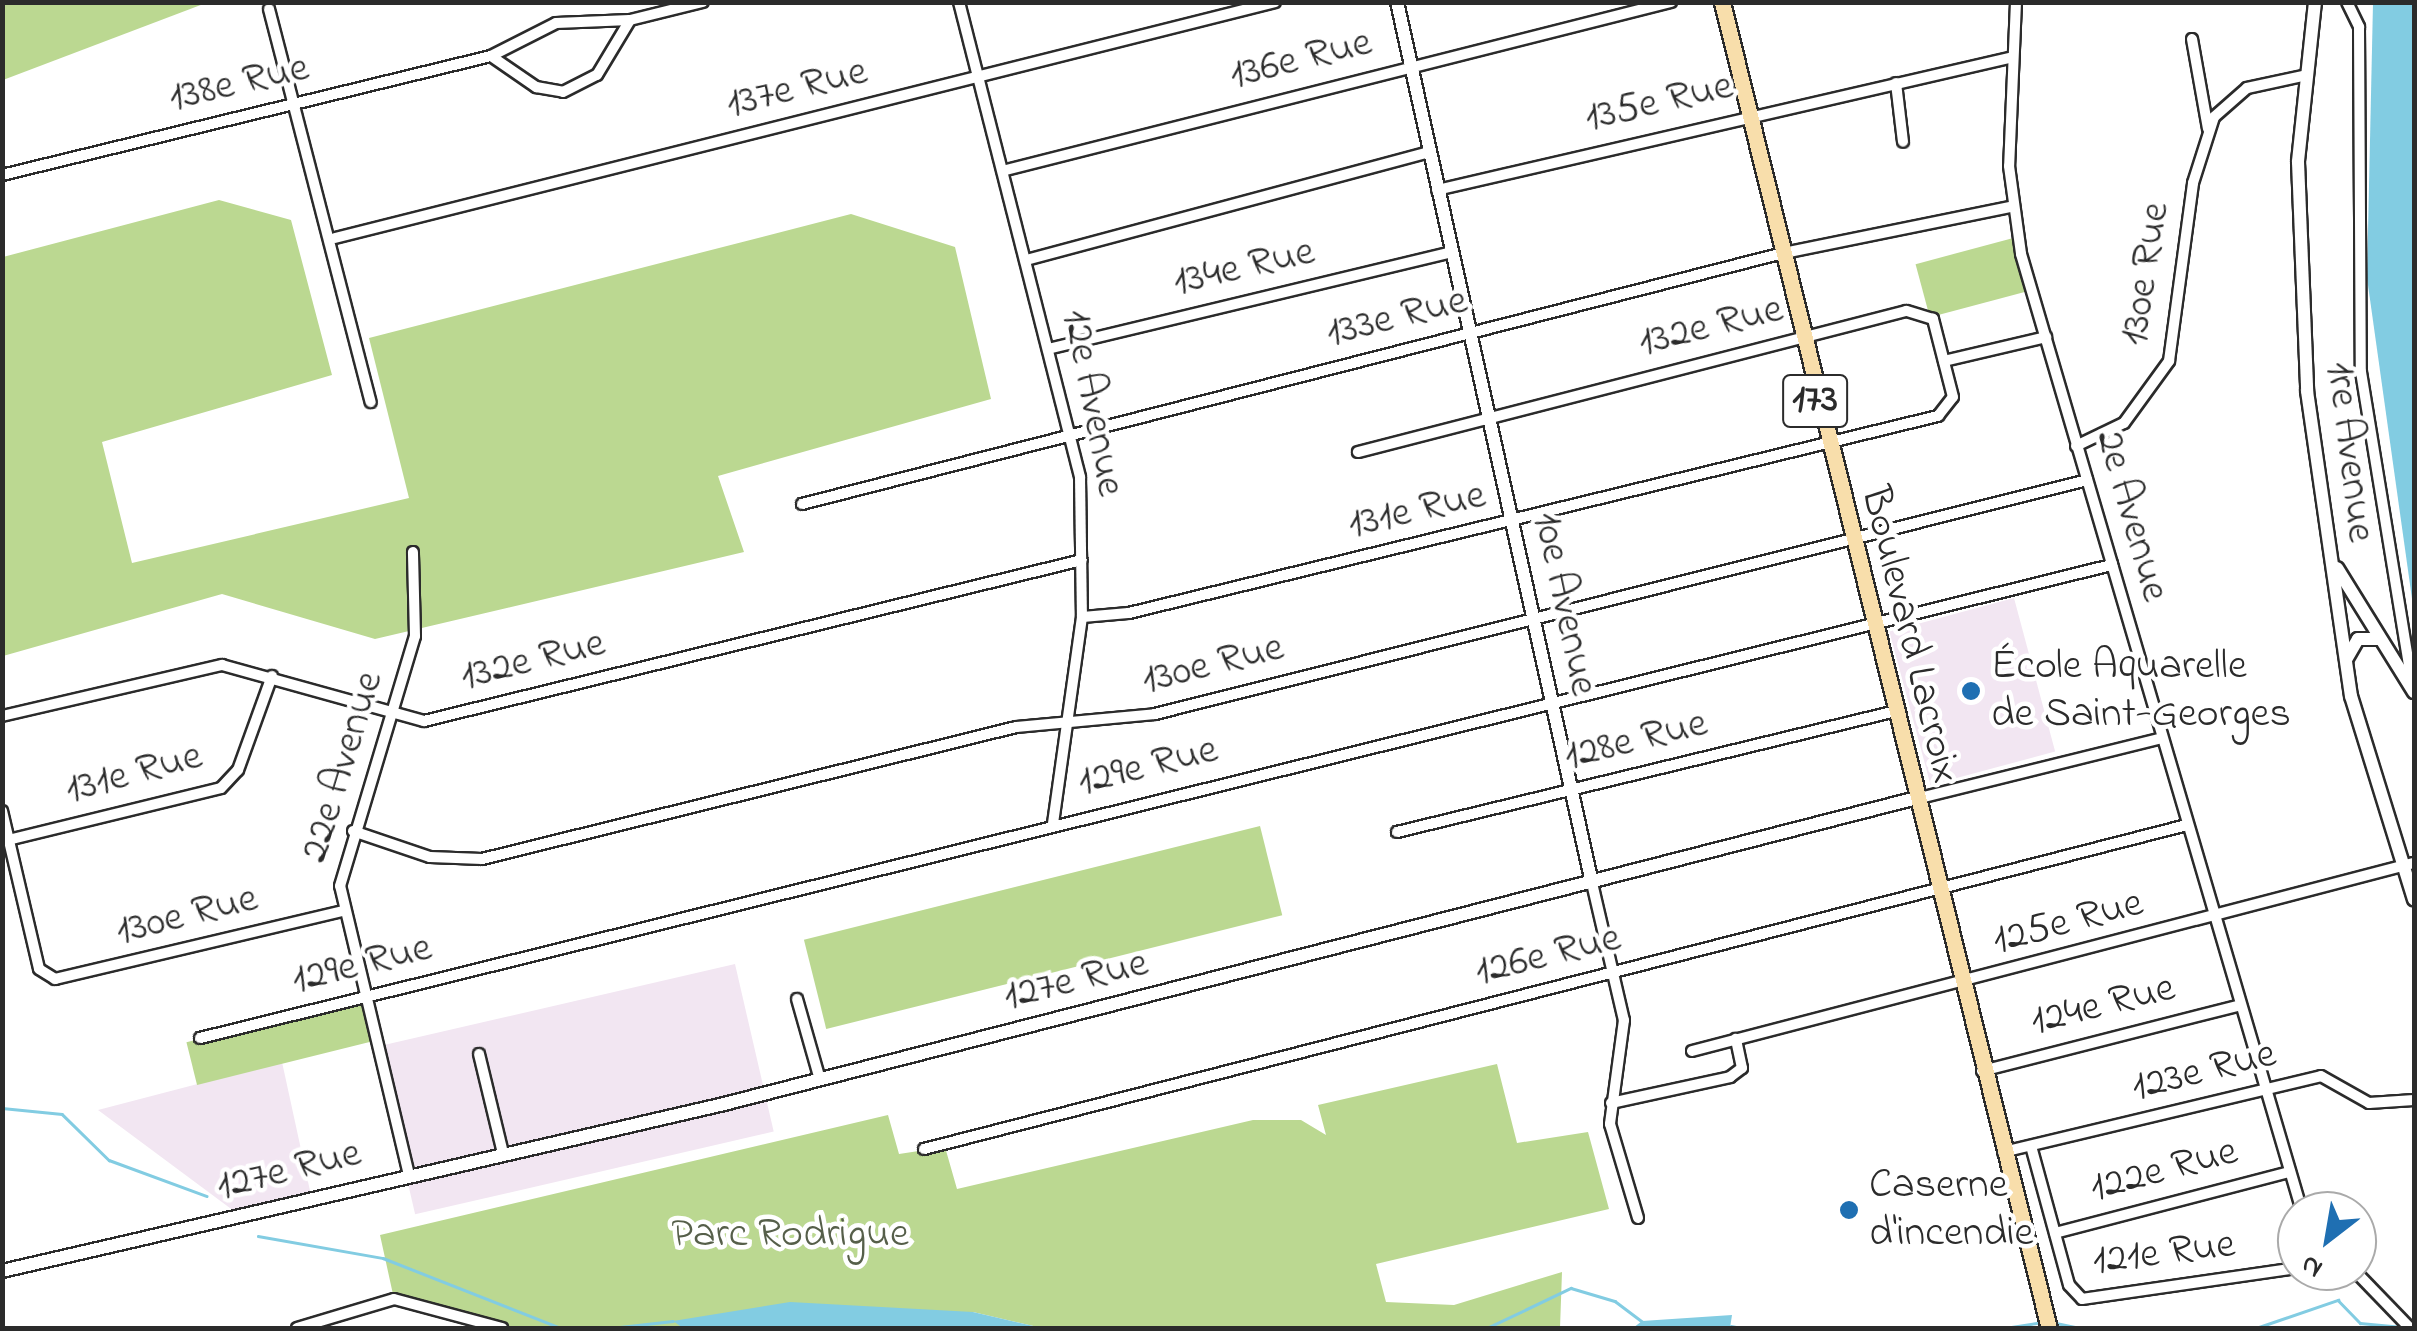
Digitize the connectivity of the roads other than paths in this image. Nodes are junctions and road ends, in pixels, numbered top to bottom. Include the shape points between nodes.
1 (702, 2) edge
2 (959, 2) edge
3 (1275, 2) edge
4 (1397, 2) edge
5 (1671, 2) edge
6 (1722, 2) edge
7 (2016, 2) edge
8 (2315, 2) edge
9 (2346, 2) edge
10 (269, 10) dead end
11 (630, 20) junction
12 (2192, 39) dead end
13 (491, 56) junction
14 (2013, 57) junction
15 (1410, 66) junction
16 (2307, 75) junction
17 (979, 77) junction
18 (1896, 83) junction
19 (297, 104) junction
20 (1744, 116) junction
21 (2208, 130) junction
22 (1903, 142) dead end
23 (1429, 152) junction
24 (1006, 170) junction
25 (2, 174) edge
26 (1437, 190) junction
27 (2011, 207) junction
28 (335, 238) junction
29 (1452, 252) junction
30 (1779, 254) junction
31 (1030, 259) junction
32 (1469, 333) junction
33 (2046, 338) junction
34 (1800, 339) junction
35 (1052, 348) junction
36 (1944, 362) junction
37 (371, 402) dead end
38 (1488, 416) junction
39 (1074, 435) junction
40 (1825, 441) junction
41 (2076, 446) junction
42 (1358, 452) dead end
43 (2087, 480) junction
44 (802, 504) dead end
45 (1514, 521) junction
46 (1849, 539) junction
47 (2328, 547) junction
48 (413, 552) dead end
49 (1082, 560) junction
50 (2112, 565) junction
51 (1082, 617) junction
52 (1532, 617) junction
53 (1870, 624) junction
54 (2381, 640) junction
55 (2346, 660) junction
56 (272, 676) junction
57 (2413, 686) edge
58 (1551, 702) junction
59 (1892, 712) junction
60 (391, 715) junction
61 (2, 716) edge
62 (1070, 722) junction
63 (2162, 738) junction
64 (1571, 790) junction
65 (1913, 800) junction
66 (2, 812) edge
67 (1054, 824) junction
68 (2187, 825) junction
69 (353, 831) junction
70 (1397, 832) dead end
71 (5, 841) edge
72 (2410, 864) edge
73 (1592, 883) junction
74 (1936, 890) junction
75 (2414, 899) edge
76 (343, 911) junction
77 (2214, 918) junction
78 (1616, 972) junction
79 (1960, 984) junction
80 (364, 998) junction
81 (797, 999) dead end
82 (2240, 1005) junction
83 (200, 1038) dead end
84 (1736, 1040) junction
85 (1692, 1052) dead end
86 (479, 1054) dead end
87 (1982, 1071) junction
88 (820, 1080) junction
89 (2264, 1092) junction
90 (2414, 1100) edge
91 (1611, 1103) junction
92 (2031, 1146) junction
93 (924, 1149) dead end
94 (2003, 1152) junction
95 (503, 1154) junction
96 (2290, 1172) junction
97 (409, 1175) junction
98 (2296, 1191) edge
99 (1638, 1218) dead end
100 (2056, 1233) junction
101 (2, 1270) edge
102 (2277, 1271) edge
103 (2374, 1291) edge
104 (2409, 1327) edge
105 (297, 1328) edge
106 (502, 1328) edge
107 (2048, 1328) edge

1 - 11 street, 138e Rue
2 - 17 street, 12e Avenue
3 - 17 street, 137e Rue
4 - 15 street, 10e Avenue
5 - 15 street, 136e Rue
6 - 20 main road, Boulevard Lacroix / 173
7 - 14 street, 2e Avenue
8 - 16 street, 1re Avenue
9 - 57 street via 2359,27 2354,277 2361,372
10 - 19 street
11 - 13 street, 138e Rue via 556,22
11 - 13 street via 597,75 563,92 536,87
12 - 21 street, 130e Rue
13 - 19 street, 138e Rue
14 - 18 street, 135e Rue
14 - 27 street, 2e Avenue
15 - 23 street, 10e Avenue
15 - 24 street, 136e Rue
16 - 21 street via 2247,88
16 - 47 street, 1re Avenue via 2301,329
17 - 24 street, 12e Avenue
17 - 28 street, 137e Rue
18 - 20 street, 135e Rue
18 - 22 street
19 - 25 street, 138e Rue
19 - 28 street
20 - 26 street, 135e Rue
20 - 30 main road, Boulevard Lacroix / 173
21 - 41 street, 130e Rue via 2169,361 2124,423
23 - 26 street, 10e Avenue
23 - 31 street
24 - 31 street, 12e Avenue
26 - 29 street, 10e Avenue
27 - 30 street, 133e Rue
27 - 33 street, 2e Avenue
28 - 37 street
29 - 32 street, 10e Avenue
29 - 35 street, 134e Rue
30 - 32 street, 133e Rue
30 - 34 main road, Boulevard Lacroix / 173
31 - 35 street, 12e Avenue
32 - 38 street, 10e Avenue
32 - 39 street, 133e Rue
33 - 36 street
33 - 41 street, 2e Avenue
34 - 36 street, 132e Rue via 1923,310
34 - 38 street, 132e Rue
34 - 40 main road, Boulevard Lacroix / 173
35 - 39 street, 12e Avenue
36 - 40 street, 131e Rue via 1954,397 1944,413
38 - 42 street, 132e Rue
38 - 45 street, 10e Avenue
39 - 44 street, 133e Rue
39 - 49 street, 12e Avenue
40 - 45 street, 131e Rue
40 - 46 main road, Boulevard Lacroix / 173
41 - 43 street, 2e Avenue
43 - 46 street, 130e Rue
43 - 50 street, 2e Avenue
45 - 51 street, 131e Rue
45 - 52 street, 10e Avenue
46 - 52 street, 130e Rue
46 - 53 main road, Boulevard Lacroix / 173
47 - 54 street
47 - 55 street, 1re Avenue
48 - 60 street, 22e Avenue via 417,624
49 - 51 street, 12e Avenue
49 - 60 street, 132e Rue via 433,720
50 - 53 street, 129e Rue
50 - 63 street, 2e Avenue
51 - 62 street, 12e Avenue
52 - 58 street, 10e Avenue
52 - 62 street, 130e Rue via 1154,714
53 - 58 street, 129e Rue
53 - 59 main road, Boulevard Lacroix / 173
54 - 55 street via 2358,639
54 - 57 street
55 - 72 street, 1re Avenue
56 - 60 street, 132e Rue
56 - 61 street, 132e Rue via 205,667
56 - 71 street, 131e Rue via 238,770 221,788
58 - 64 street, 10e Avenue
58 - 67 street, 129e Rue
59 - 64 street, 128e Rue
59 - 65 main road, Boulevard Lacroix / 173
60 - 69 street, 22e Avenue
62 - 67 street, 12e Avenue
62 - 69 street, 130e Rue via 996,731 482,859 430,857
63 - 65 street, 127e Rue
63 - 68 street, 2e Avenue
64 - 70 street, 128e Rue
64 - 73 street, 10e Avenue
65 - 73 street, 127e Rue
65 - 74 main road, Boulevard Lacroix / 173
66 - 71 street
67 - 80 street, 129e Rue
68 - 74 street, 126e Rue
68 - 77 street, 2e Avenue
69 - 76 street, 22e Avenue
71 - 76 street, 130e Rue via 46,976
72 - 75 street, 1re Avenue
72 - 77 street, 125e Rue
73 - 78 street, 10e Avenue
73 - 88 street, 127e Rue
74 - 78 street, 126e Rue
74 - 79 main road, Boulevard Lacroix / 173
76 - 80 street, 22e Avenue
77 - 79 street, 125e Rue
77 - 82 street, 2e Avenue
78 - 91 street, 10e Avenue via 1624,1036
78 - 93 street, 126e Rue
79 - 84 street, 125e Rue
79 - 87 main road, Boulevard Lacroix / 173
80 - 83 street, 129e Rue
80 - 97 street, 22e Avenue
81 - 88 street
82 - 87 street, 124e Rue
82 - 89 street, 2e Avenue
84 - 85 street, 125e Rue
84 - 91 street via 1742,1068 1730,1077
86 - 95 street
87 - 94 main road, Boulevard Lacroix / 173
88 - 95 street, 127e Rue
89 - 90 street, 123e Rue via 2321,1076 2370,1103
89 - 92 street, 123e Rue
89 - 96 street, 2e Avenue
91 - 99 street, 10e Avenue
92 - 94 street, 123e Rue
92 - 100 street, 121e Rue
94 - 107 main road, Boulevard Lacroix / 173
95 - 97 street, 127e Rue
96 - 98 street, 2e Avenue
96 - 100 street, 122e Rue
97 - 101 street, 127e Rue
100 - 102 street, 121e Rue via 2082,1299
103 - 104 street
105 - 106 street via 394,1299

